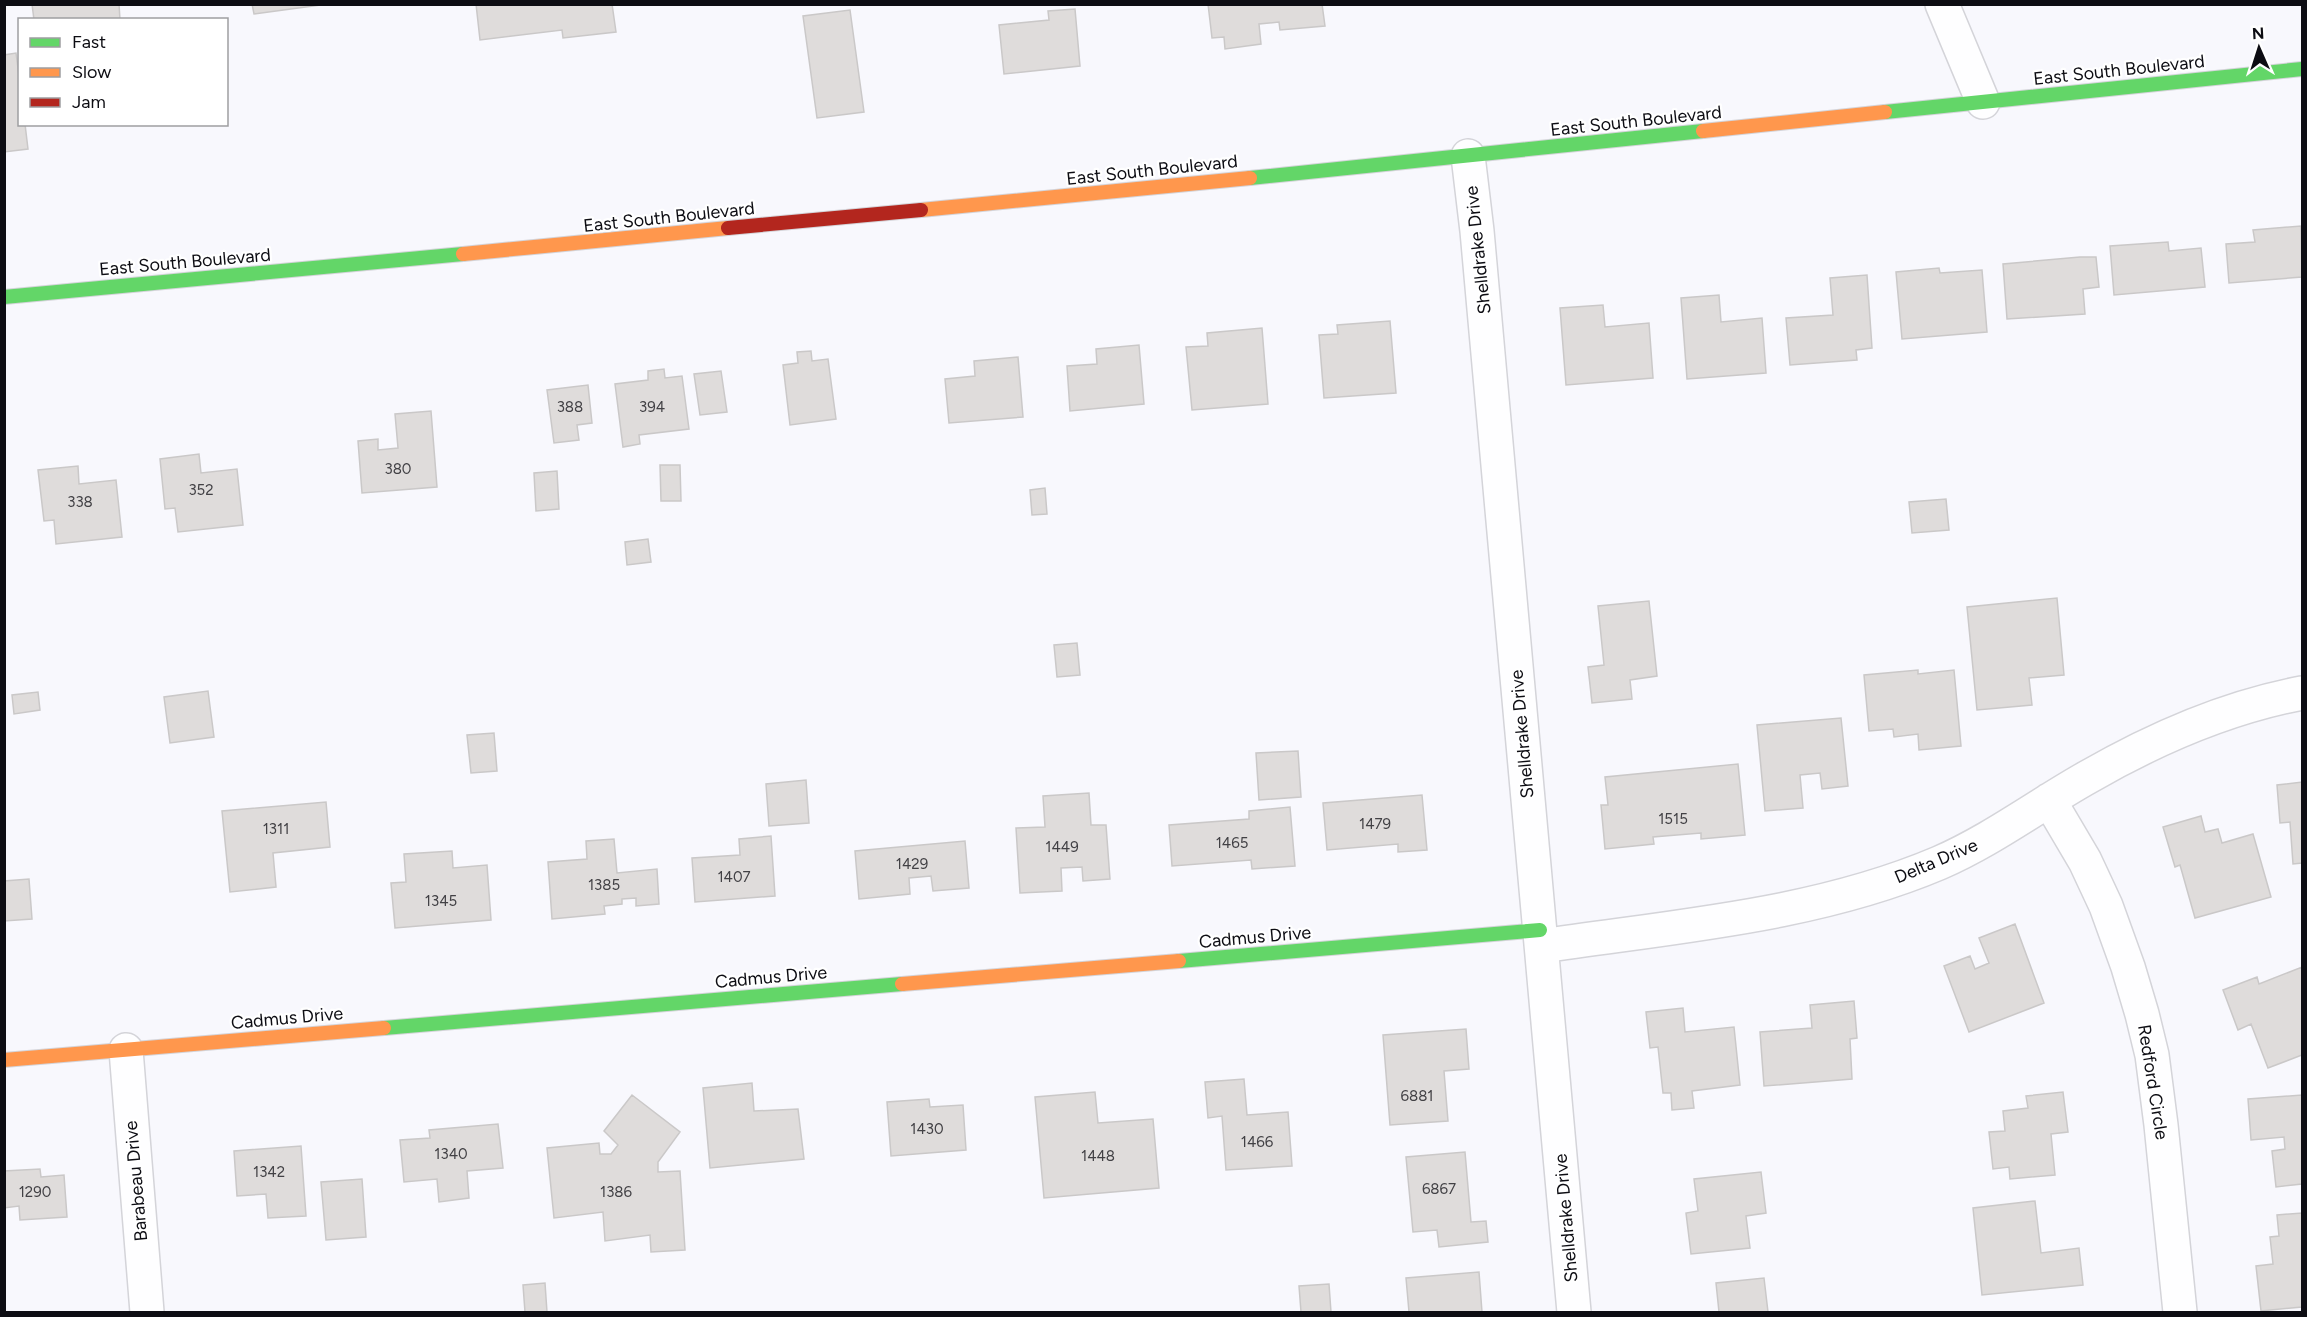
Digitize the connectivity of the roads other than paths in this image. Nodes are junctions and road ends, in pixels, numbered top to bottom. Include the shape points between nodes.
1 (1942, 4) edge
2 (2302, 69) edge
3 (1983, 102) junction
4 (1468, 156) junction
5 (4, 297) edge
6 (2302, 693) edge
7 (2049, 800) junction
8 (1541, 938) junction
9 (126, 1050) junction
10 (4, 1060) edge
11 (147, 1312) edge
12 (1574, 1312) edge
13 (2180, 1312) edge

1 - 3 street
2 - 3 street, East South Boulevard
3 - 4 street, East South Boulevard
4 - 5 street, East South Boulevard
4 - 8 street, Shelldrake Drive
6 - 7 street, Delta Drive via 2218,717 2158,741
7 - 8 street, Delta Drive via 1962,852 1853,894 1768,913
7 - 13 street, Redford Circle via 2106,906 2142,1014 2154,1066
8 - 9 street, Cadmus Drive
8 - 12 street, Shelldrake Drive
9 - 10 street, Cadmus Drive
9 - 11 street, Barabeau Drive

